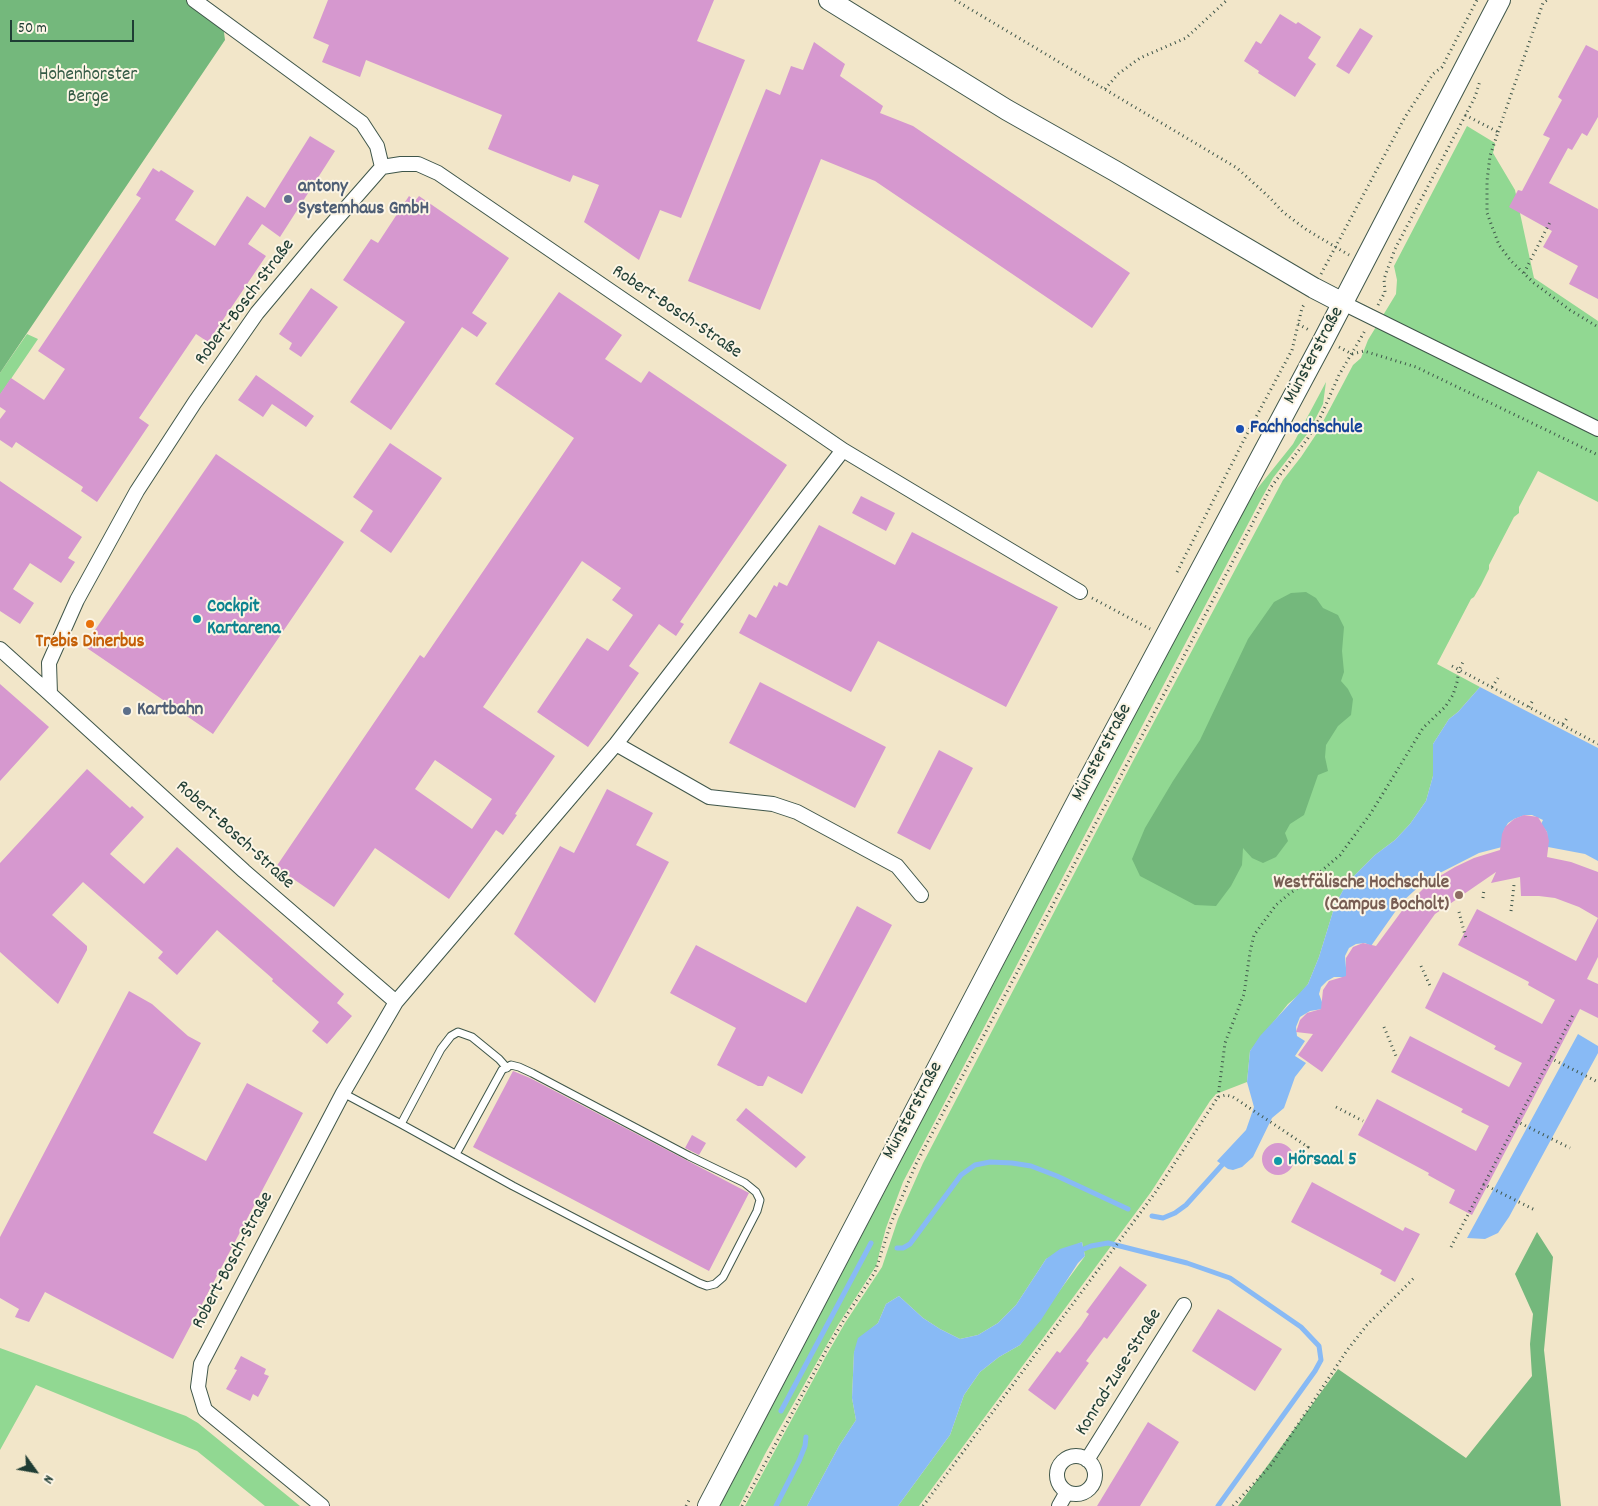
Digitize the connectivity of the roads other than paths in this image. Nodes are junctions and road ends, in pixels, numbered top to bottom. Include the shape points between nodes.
1 (194, 0) edge
2 (829, 0) edge
3 (1500, 0) edge
4 (382, 167) junction
5 (1343, 303) junction
6 (1598, 428) edge
7 (843, 450) junction
8 (1080, 592) road end
9 (0, 649) edge
10 (50, 694) junction
11 (616, 744) junction
12 (921, 895) dead end
13 (396, 1002) junction
14 (507, 1068) junction
15 (344, 1093) junction
16 (401, 1124) junction
17 (456, 1154) junction
18 (1184, 1305) dead end
19 (1088, 1460) junction
20 (1068, 1492) junction
21 (322, 1506) edge
22 (708, 1506) edge
23 (1059, 1506) edge

1 - 4 street via 362,123 377,146
2 - 5 main road via 1007,110
3 - 5 main road, Münsterstraße
4 - 7 street, Robert-Bosch-Straße via 418,164 438,173
4 - 10 street, Robert-Bosch-Straße via 257,314 138,491 77,600 49,663
5 - 6 street
5 - 22 main road, Münsterstraße
7 - 8 street, Robert-Bosch-Straße
7 - 11 street, Robert-Bosch-Straße
9 - 10 street, Robert-Bosch-Straße
10 - 13 street, Robert-Bosch-Straße via 244,871
11 - 12 street via 710,797 773,804 797,812 897,866
11 - 13 street, Robert-Bosch-Straße
13 - 15 street, Robert-Bosch-Straße
14 - 16 lane via 486,1047 458,1032 441,1049
14 - 17 lane via 502,1070
14 - 17 lane via 511,1065 519,1067 745,1183 756,1192 760,1200 757,1211 723,1277 707,1286 699,1283
15 - 16 lane
15 - 21 street, Robert-Bosch-Straße via 201,1364 198,1387 205,1410 214,1420
16 - 17 lane
18 - 19 street, Konrad-Zuse-Straße
19 - 20 street, Konrad-Zuse-Straße via 1095,1475 1091,1486 1081,1493
19 - 20 street, Konrad-Zuse-Straße via 1074,1456 1067,1458 1058,1468 1062,1488
20 - 23 street

